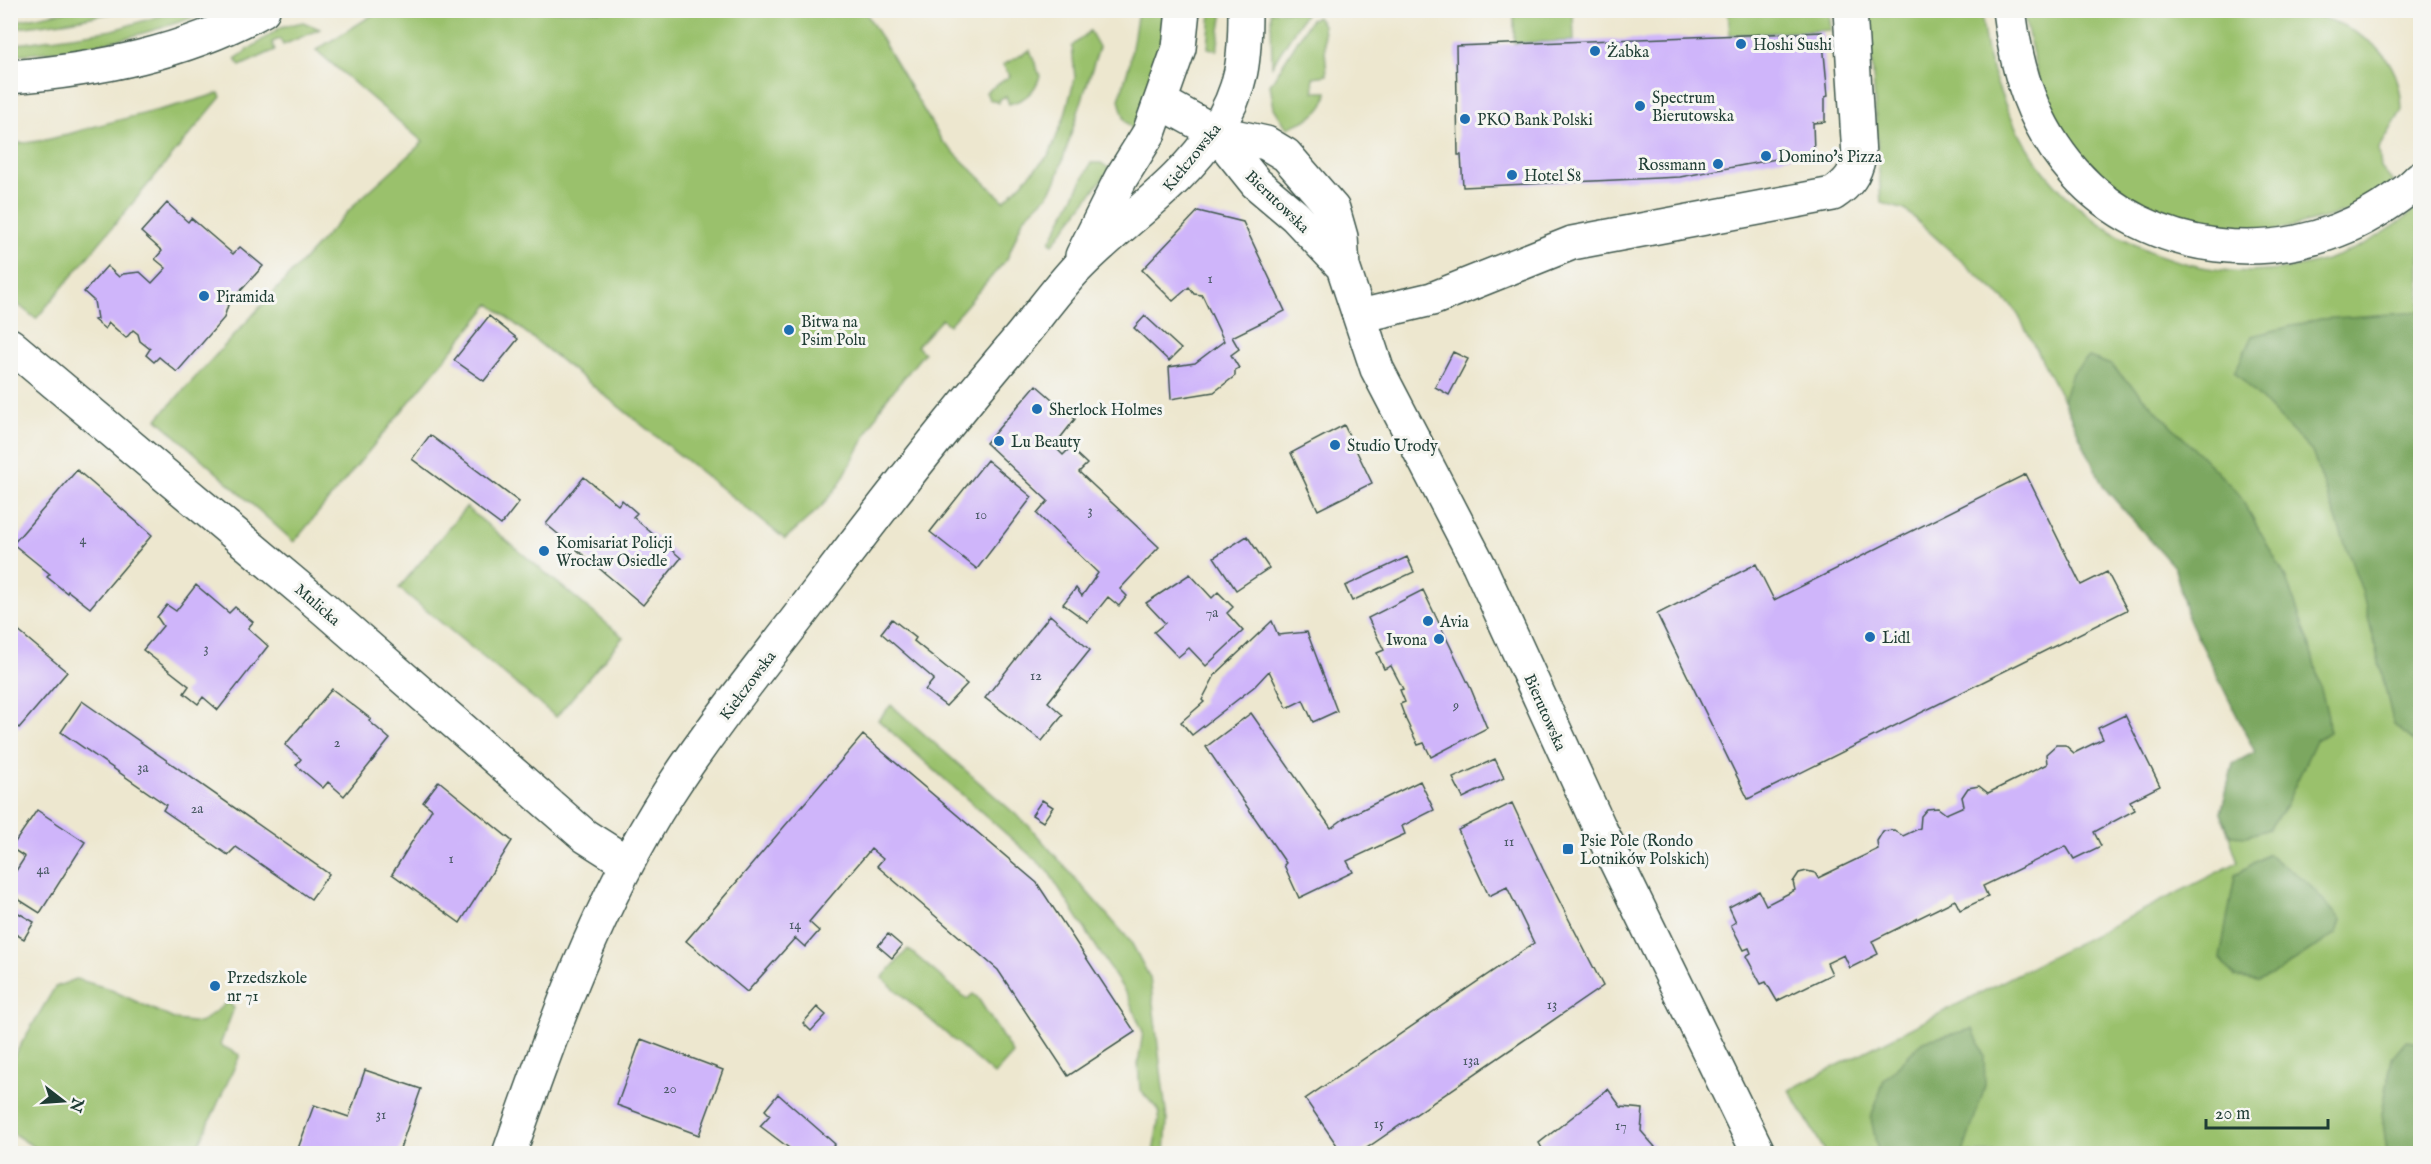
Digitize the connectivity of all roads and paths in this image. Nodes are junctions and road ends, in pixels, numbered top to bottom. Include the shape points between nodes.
1 (263, 10) edge
2 (1184, 10) edge
3 (1245, 10) edge
4 (1850, 10) edge
5 (2008, 11) edge
6 (10, 77) edge
7 (1161, 102) junction
8 (1215, 132) junction
9 (2421, 178) edge
10 (1075, 270) junction
11 (1360, 316) junction
12 (10, 345) edge
13 (626, 862) junction
14 (509, 1154) edge
15 (1759, 1154) edge

1 - 6 street via 176,48 66,72
2 - 7 street, Kiełczowska via 1179,48
3 - 8 street, Kiełczowska via 1243,67 1233,100
4 - 11 street via 1859,156 1856,172 1833,194 1572,243 1432,299
5 - 9 street via 2025,91 2050,141 2086,184 2147,226 2211,245 2248,248 2290,244 2355,223
7 - 8 street, Bierutowska
7 - 10 street, Kiełczowska via 1145,141 1121,178
8 - 10 street, Kiełczowska via 1152,203
8 - 11 street, Bierutowska via 1266,143 1286,155 1333,209 1341,237 1343,267
10 - 13 street, Kiełczowska via 927,449 744,689 670,790
11 - 15 street, Bierutowska via 1377,369 1479,565 1601,831
12 - 13 street, Mulicka via 314,599 585,836
13 - 14 street, Kiełczowska via 558,1017

